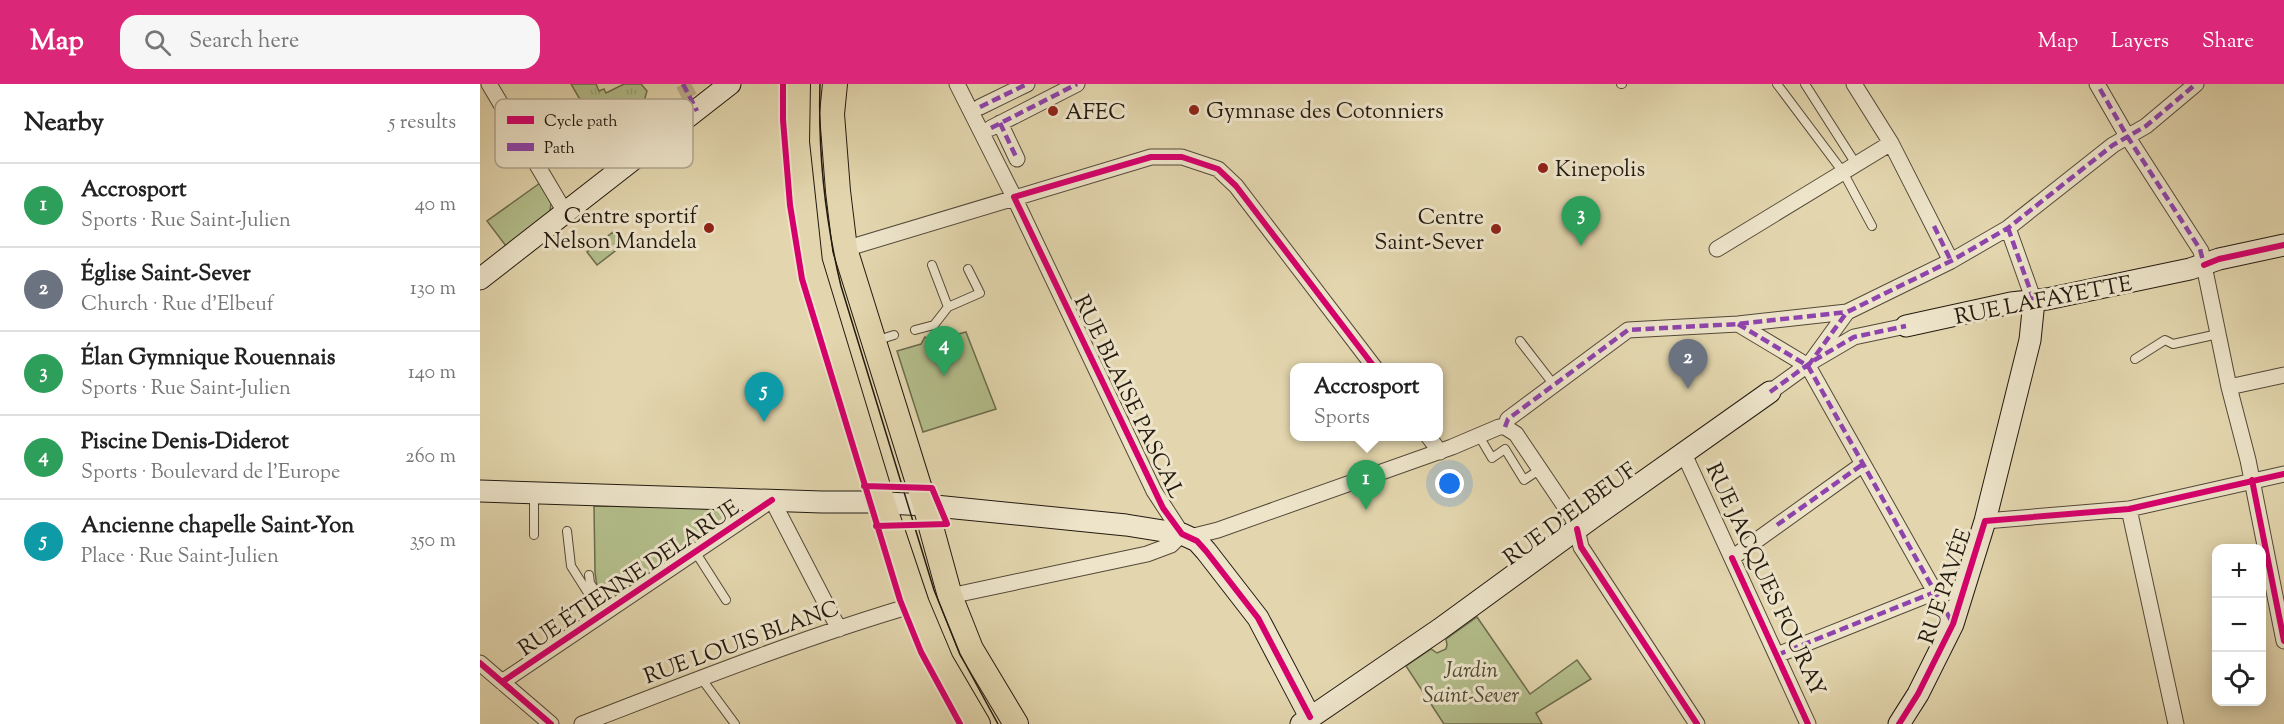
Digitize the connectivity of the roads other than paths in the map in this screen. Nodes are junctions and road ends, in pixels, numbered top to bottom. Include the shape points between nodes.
1 (489, 84) edge
2 (730, 84) edge
3 (798, 84) edge
4 (835, 84) edge
5 (957, 84) edge
6 (1027, 84) edge
7 (1077, 84) edge
8 (1777, 84) edge
9 (1804, 84) edge
10 (1854, 84) edge
11 (2196, 84) edge
12 (2098, 87) edge
13 (498, 99) edge
14 (693, 113) edge
15 (978, 113) junction
16 (2127, 136) junction
17 (1892, 143) junction
18 (1015, 160) dead end
19 (539, 168) edge
20 (622, 168) edge
21 (1849, 168) junction
22 (1014, 197) junction
23 (565, 212) junction
24 (1872, 226) dead end
25 (2008, 228) junction
26 (2284, 245) edge
27 (845, 249) junction
28 (1717, 249) dead end
29 (1951, 261) junction
30 (2204, 264) junction
31 (932, 265) dead end
32 (968, 269) dead end
33 (480, 279) edge
34 (2034, 301) junction
35 (948, 307) junction
36 (1847, 312) junction
37 (1738, 324) junction
38 (1906, 326) joint
39 (915, 330) dead end
40 (2218, 334) junction
41 (1520, 341) dead end
42 (2135, 359) dead end
43 (1371, 363) edge
44 (1808, 366) junction
45 (2284, 375) edge
46 (1554, 385) junction
47 (2229, 387) junction
48 (1770, 392) joint
49 (1505, 427) junction
50 (1479, 436) junction
51 (1432, 441) edge
52 (1440, 452) junction
53 (1684, 454) junction
54 (1863, 464) junction
55 (1539, 470) junction
56 (2284, 474) edge
57 (2252, 480) junction
58 (480, 491) edge
59 (534, 493) junction
60 (772, 500) junction
61 (883, 503) junction
62 (925, 505) junction
63 (2128, 508) junction
64 (1985, 521) junction
65 (1577, 529) junction
66 (567, 531) dead end
67 (534, 535) dead end
68 (1186, 535) junction
69 (696, 553) junction
70 (1732, 558) junction
71 (589, 575) dead end
72 (1935, 592) junction
73 (950, 596) junction
74 (726, 600) dead end
75 (917, 604) junction
76 (606, 613) junction
77 (1953, 624) junction
78 (839, 629) junction
79 (2284, 640) edge
80 (1777, 655) junction
81 (480, 663) edge
82 (701, 678) junction
83 (502, 682) junction
84 (1305, 721) edge
85 (551, 724) edge
86 (582, 724) edge
87 (735, 724) edge
88 (978, 724) edge
89 (1016, 724) edge
90 (1697, 724) edge
91 (1808, 724) edge
92 (1899, 724) edge
93 (2176, 724) edge

1 - 13 street
2 - 14 street
3 - 61 main road via 797,142 810,262
4 - 27 main road via 832,114
5 - 15 street, RUE BLAISE PASCAL
6 - 15 street
7 - 18 street via 996,126
8 - 21 lane
9 - 21 lane
10 - 17 street
11 - 16 street via 2146,126
12 - 16 street
15 - 22 street, RUE BLAISE PASCAL
16 - 25 street
16 - 30 street via 2200,249
17 - 21 street
17 - 29 street
19 - 23 street
20 - 23 street
21 - 24 lane
21 - 28 street
22 - 27 street
22 - 43 street via 1151,157 1182,157 1218,169 1236,186
22 - 68 street, RUE BLAISE PASCAL via 1154,491
23 - 33 street
25 - 29 street
25 - 34 street, RUE PAVÉE
26 - 30 street, RUE LAFAYETTE
27 - 62 main road via 884,339
29 - 36 street
30 - 34 street, RUE LAFAYETTE
30 - 40 street
31 - 35 lane
32 - 35 lane via 980,293
34 - 38 street, RUE LAFAYETTE
34 - 64 street, RUE PAVÉE via 2030,340
35 - 39 lane via 934,325
36 - 37 street
36 - 44 street
37 - 44 street
37 - 46 street via 1628,330
38 - 44 street, RUE LAFAYETTE via 1854,337
40 - 42 lane via 2173,344 2165,340
40 - 47 street
41 - 46 lane
44 - 48 street, RUE D'ELBEUF
44 - 54 street
45 - 47 street
46 - 49 street via 1508,419
47 - 57 street
48 - 53 street, RUE D'ELBEUF
49 - 50 street
49 - 55 street via 1515,434
50 - 52 street
50 - 55 lane via 1492,458 1505,450 1524,480
51 - 52 street
52 - 68 street via 1218,530
53 - 65 street, RUE D'ELBEUF
53 - 70 street, RUE JACQUES FOURAY
54 - 70 street
54 - 72 street
55 - 65 street
56 - 57 street
57 - 63 street
57 - 79 street
58 - 59 street
59 - 60 street
59 - 67 lane
60 - 61 street
60 - 69 street, RUE ÉTIENNE DELARUE
60 - 78 street
61 - 62 street
61 - 75 main road
62 - 68 street via 1126,525
62 - 73 main road
63 - 64 street
63 - 93 street
64 - 77 street, RUE PAVÉE
65 - 84 street, RUE D'ELBEUF
65 - 90 street via 1581,547
66 - 76 lane via 571,566
68 - 73 street via 1171,546 1147,554
68 - 84 street, RUE BLAISE PASCAL via 1206,551 1258,618
69 - 74 lane
69 - 76 street, RUE ÉTIENNE DELARUE
70 - 80 street, RUE JACQUES FOURAY
71 - 76 lane
72 - 77 street
72 - 80 street
73 - 89 main road via 971,649
75 - 78 street, RUE LOUIS BLANC
75 - 88 main road via 941,661
76 - 83 street, RUE ÉTIENNE DELARUE
77 - 92 street, RUE PAVÉE
78 - 82 street, RUE LOUIS BLANC
80 - 91 street, RUE JACQUES FOURAY
81 - 83 street
82 - 86 street, RUE LOUIS BLANC
82 - 87 lane
83 - 85 street

